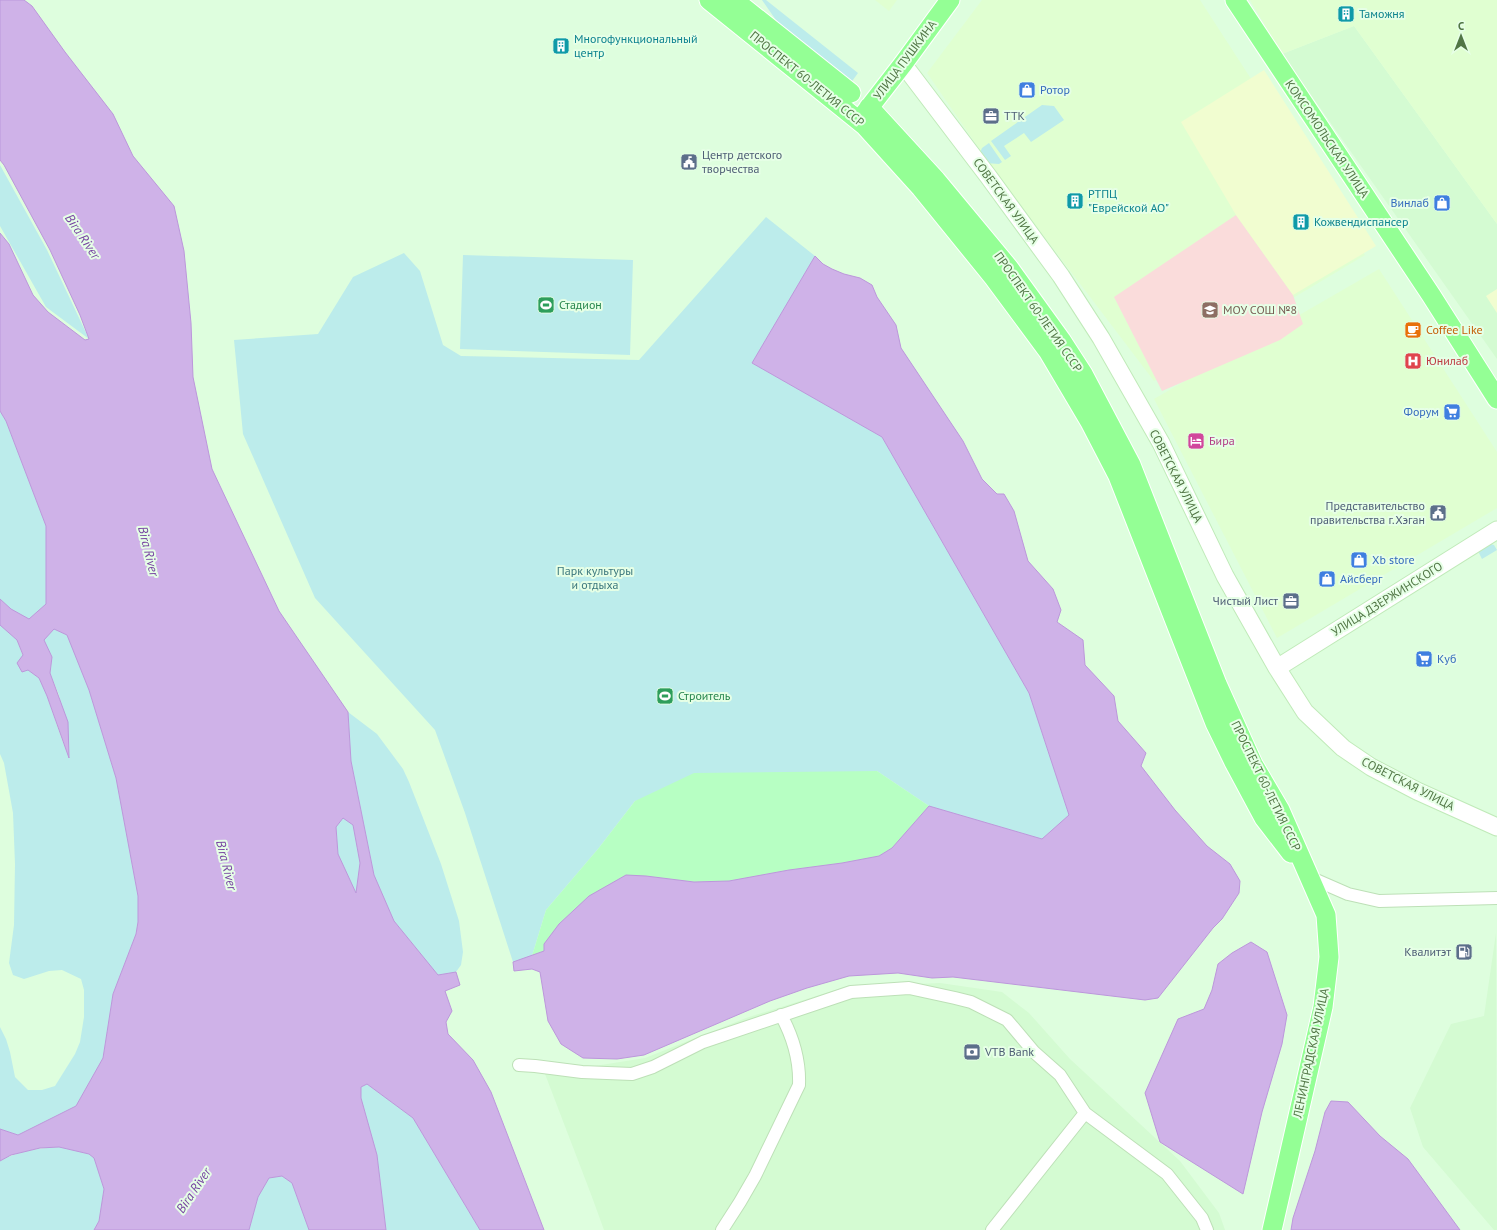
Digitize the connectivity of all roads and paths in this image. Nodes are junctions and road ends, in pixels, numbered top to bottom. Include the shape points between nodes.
1 (709, 0) edge
2 (734, 0) edge
3 (950, 0) edge
4 (1235, 0) edge
5 (903, 64) junction
6 (851, 93) joint
7 (864, 114) junction
8 (1497, 399) edge
9 (1497, 530) edge
10 (1276, 668) junction
11 (1497, 827) edge
12 (1309, 877) junction
13 (1497, 898) edge
14 (781, 1015) junction
15 (519, 1065) dead end
16 (1085, 1112) junction
17 (722, 1230) edge
18 (992, 1230) edge
19 (1207, 1230) edge
20 (1272, 1230) edge

1 - 7 main road, ПРОСПЕКТ 60-ЛЕТИЯ СССР
2 - 6 main road, ПРОСПЕКТ 60-ЛЕТИЯ СССР
3 - 5 main road, УЛИЦА ПУШКИНА
4 - 8 main road, КОМСОМОЛЬСКАЯ УЛИЦА
5 - 7 main road, УЛИЦА ПУШКИНА
5 - 10 main road, СОВЕТСКАЯ УЛИЦА via 1056,270 1101,338 1161,443 1225,576
6 - 7 main road, ПРОСПЕКТ 60-ЛЕТИЯ СССР
7 - 12 main road, ПРОСПЕКТ 60-ЛЕТИЯ СССР via 994,278 1052,358 1090,422 1118,476 1209,687 1280,810
9 - 10 main road, УЛИЦА ДЗЕРЖИНСКОГО
10 - 11 main road, СОВЕТСКАЯ УЛИЦА via 1305,712 1343,748 1410,788
12 - 13 street via 1348,894 1379,901
12 - 20 main road, ЛЕНИНГРАДСКАЯ УЛИЦА via 1326,915 1329,957 1323,1008
14 - 15 street via 703,1042 653,1067 632,1074
14 - 16 street via 851,992 909,988 971,1002 1007,1020 1034,1052 1060,1075
14 - 17 street via 796,1048 800,1068 799,1085 755,1176
16 - 18 street
16 - 19 street via 1167,1174 1202,1218

